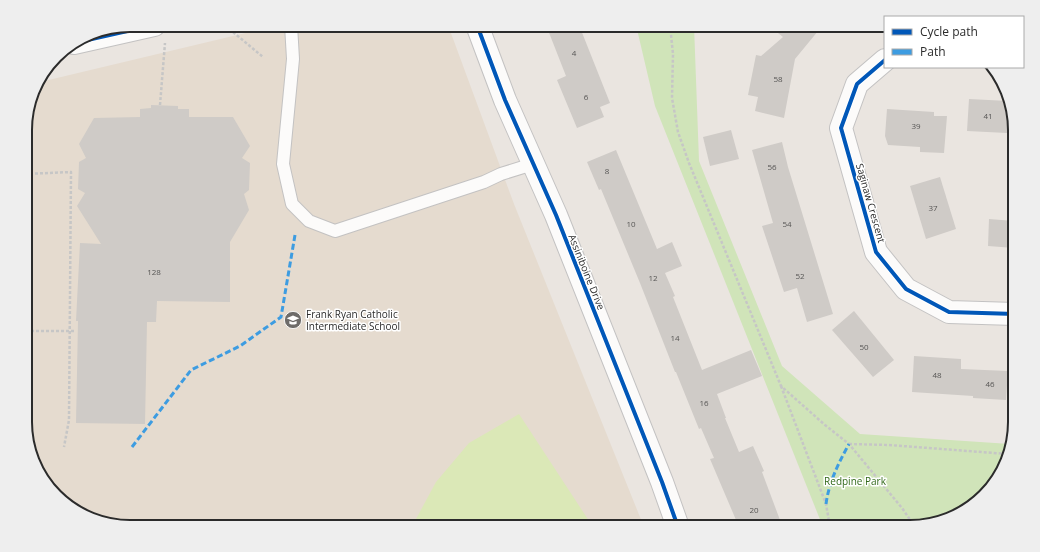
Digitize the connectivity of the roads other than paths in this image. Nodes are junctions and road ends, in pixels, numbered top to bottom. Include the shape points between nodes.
1 (160, 32) edge
2 (291, 32) edge
3 (479, 32) edge
4 (87, 41) edge
5 (884, 61) edge
6 (533, 164) junction
7 (1008, 314) edge
8 (676, 520) edge

1 - 4 street
2 - 6 lane via 293,59 283,164 292,204 309,221 335,231
3 - 6 street, Assiniboine Drive
5 - 7 street, Saginaw Crescent via 857,84 841,128 876,252 906,289 949,312
6 - 8 street, Assiniboine Drive via 556,215

